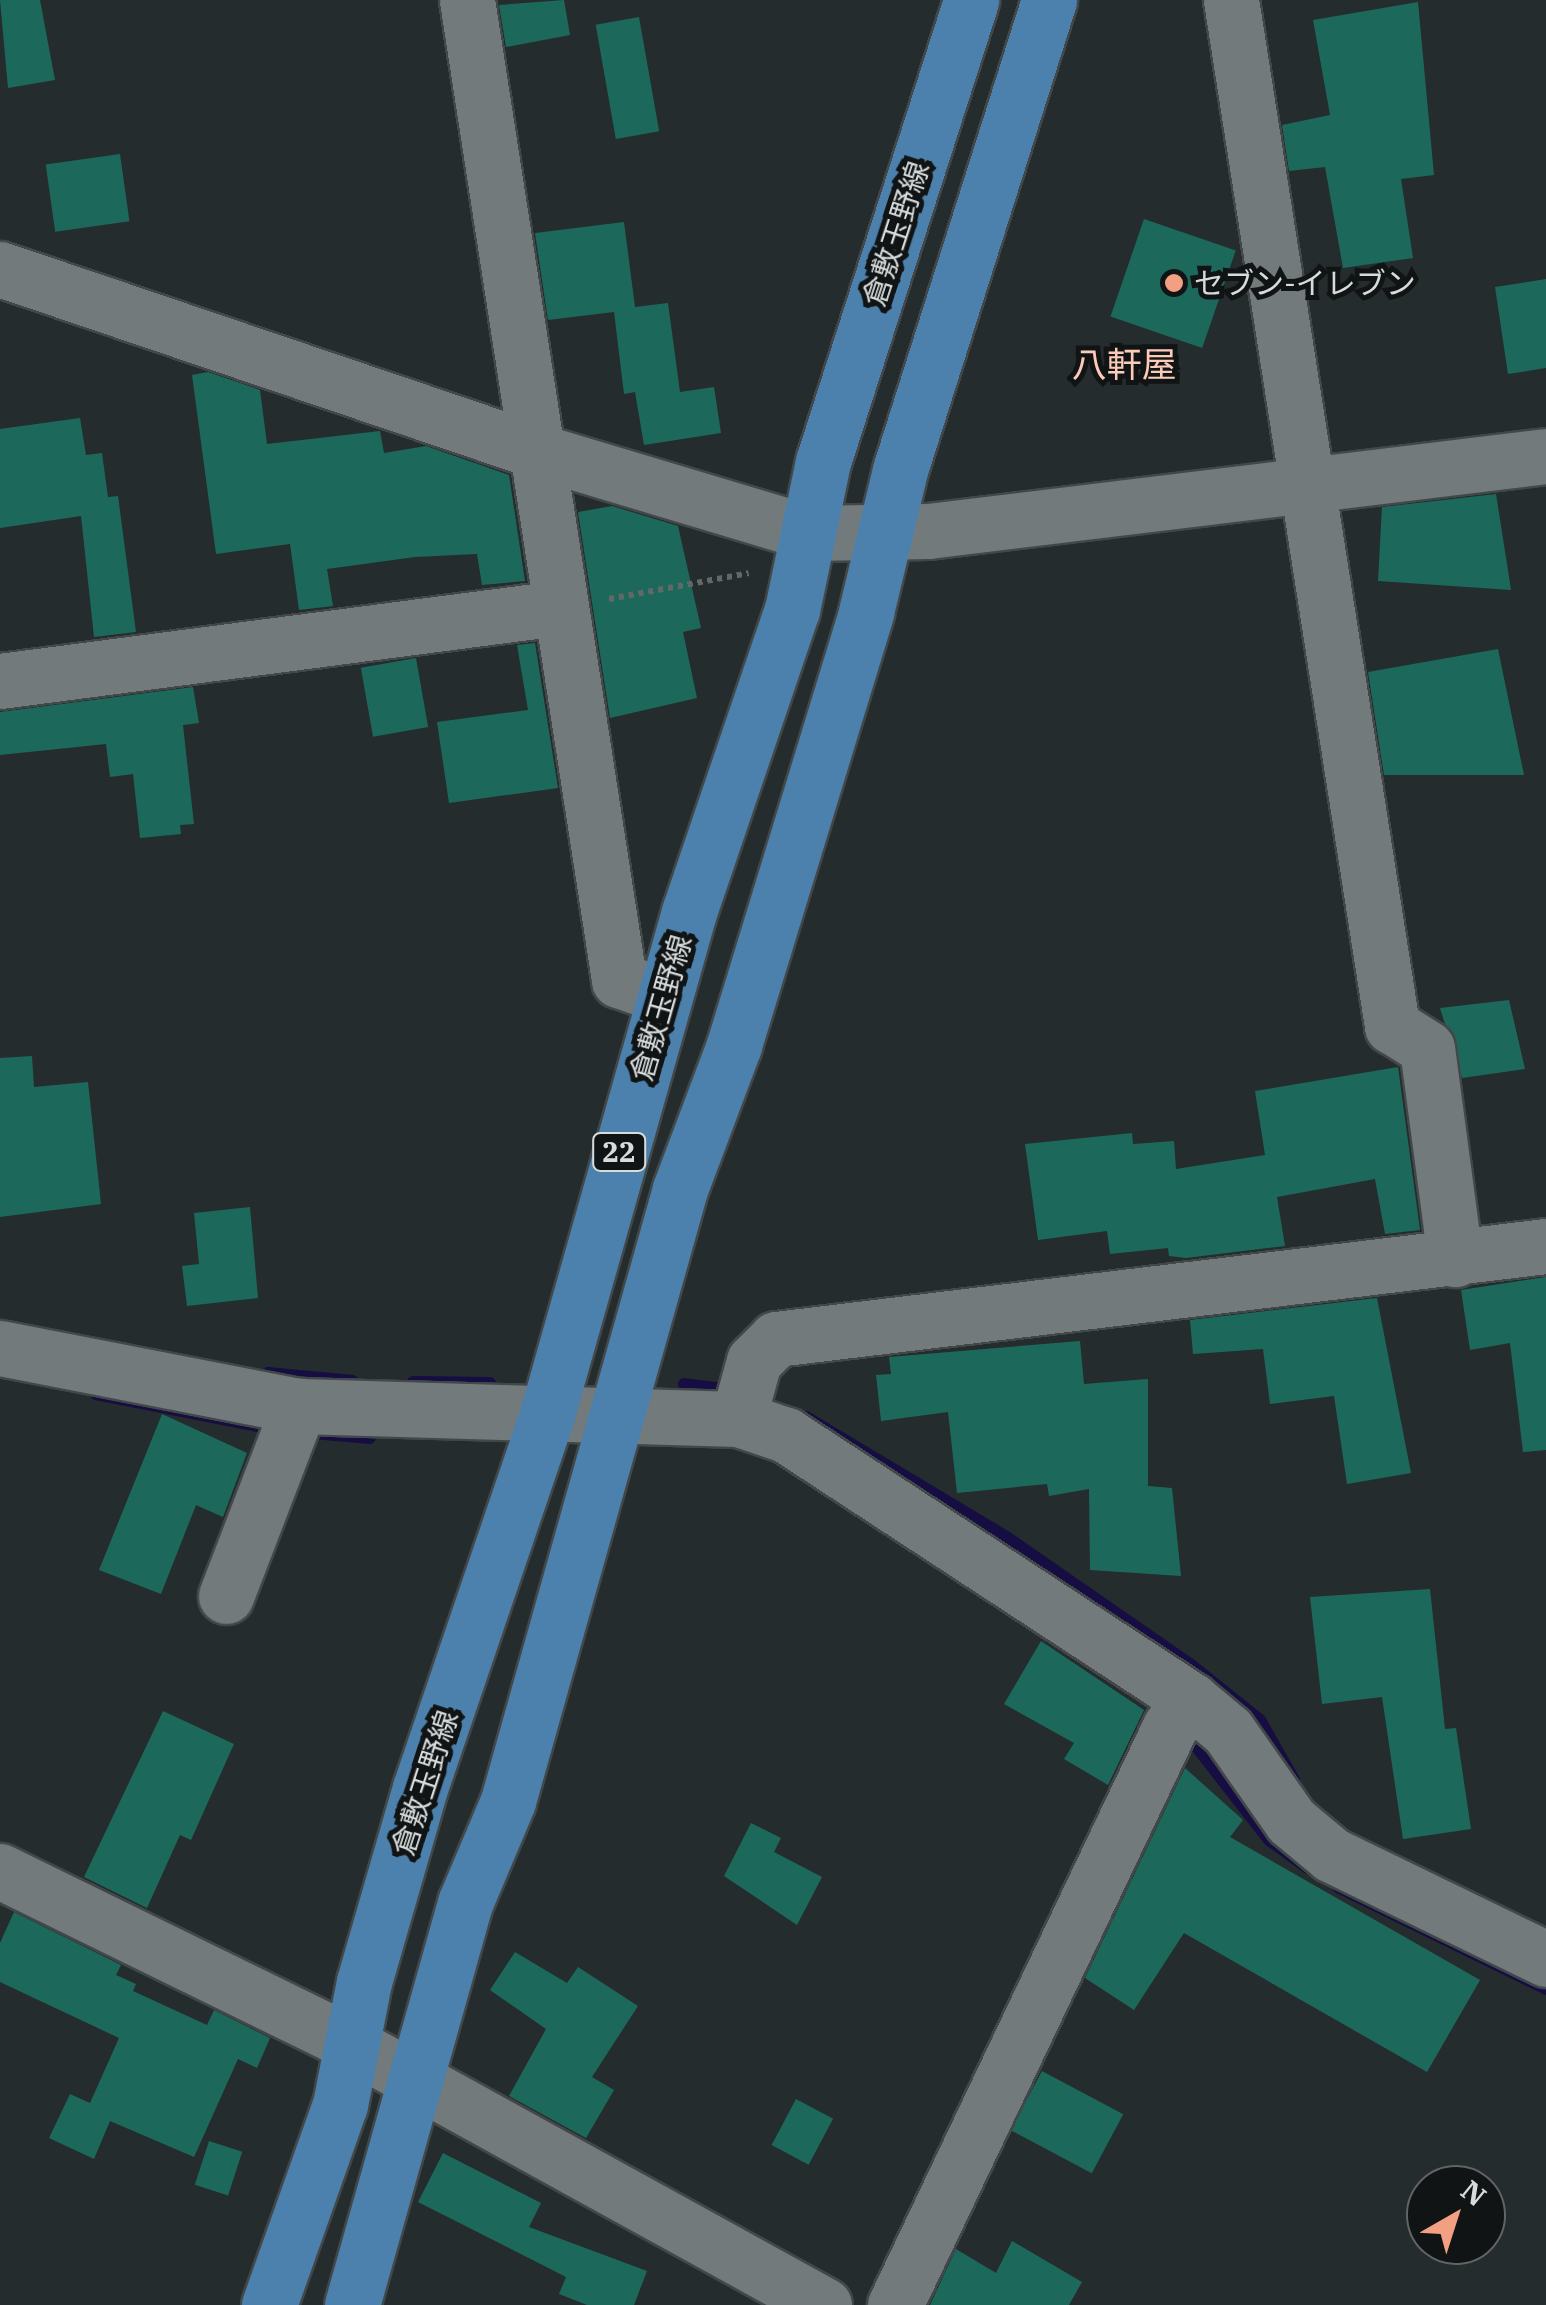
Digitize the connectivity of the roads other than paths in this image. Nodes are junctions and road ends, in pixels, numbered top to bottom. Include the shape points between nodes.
1 (467, 0) edge
2 (972, 0) edge
3 (1049, 0) edge
4 (1231, 0) edge
5 (0, 269) edge
6 (534, 450) junction
7 (1546, 456) edge
8 (1304, 491) junction
9 (810, 533) junction
10 (884, 534) junction
11 (558, 608) junction
12 (0, 681) edge
13 (664, 996) junction
14 (1546, 1246) edge
15 (1455, 1260) junction
16 (0, 1348) edge
17 (744, 1401) junction
18 (548, 1411) junction
19 (620, 1414) junction
20 (292, 1424) junction
21 (226, 1596) dead end
22 (1180, 1714) junction
23 (0, 1871) edge
24 (1546, 1959) edge
25 (352, 2047) junction
26 (415, 2086) junction
27 (269, 2305) edge
28 (352, 2305) edge
29 (824, 2305) edge
30 (896, 2305) edge

1 - 6 street
2 - 9 main road, 倉敷玉野線 / 22 via 824,462
3 - 10 main road, 22
4 - 8 street
5 - 6 street
6 - 9 street
6 - 11 street
7 - 8 street
8 - 10 street
8 - 15 street via 1392,1026 1428,1048
9 - 10 street
9 - 13 main road, 倉敷玉野線 / 22 via 736,788
10 - 19 main road, 22 via 734,1045 680,1190
11 - 12 street
11 - 13 street via 618,980
13 - 18 main road, 倉敷玉野線 / 22
14 - 15 street
15 - 17 street via 776,1339 763,1344
16 - 20 street
17 - 19 street
17 - 22 street
18 - 19 street
18 - 20 street
18 - 25 main road, 倉敷玉野線 / 22 via 420,1788
19 - 26 main road, 22
20 - 21 street
22 - 24 street via 1228,1731 1291,1821 1332,1854
22 - 30 street
23 - 25 street
25 - 26 street
25 - 27 main road, 倉敷玉野線 / 22 via 340,2105
26 - 28 main road, 22
26 - 29 street

